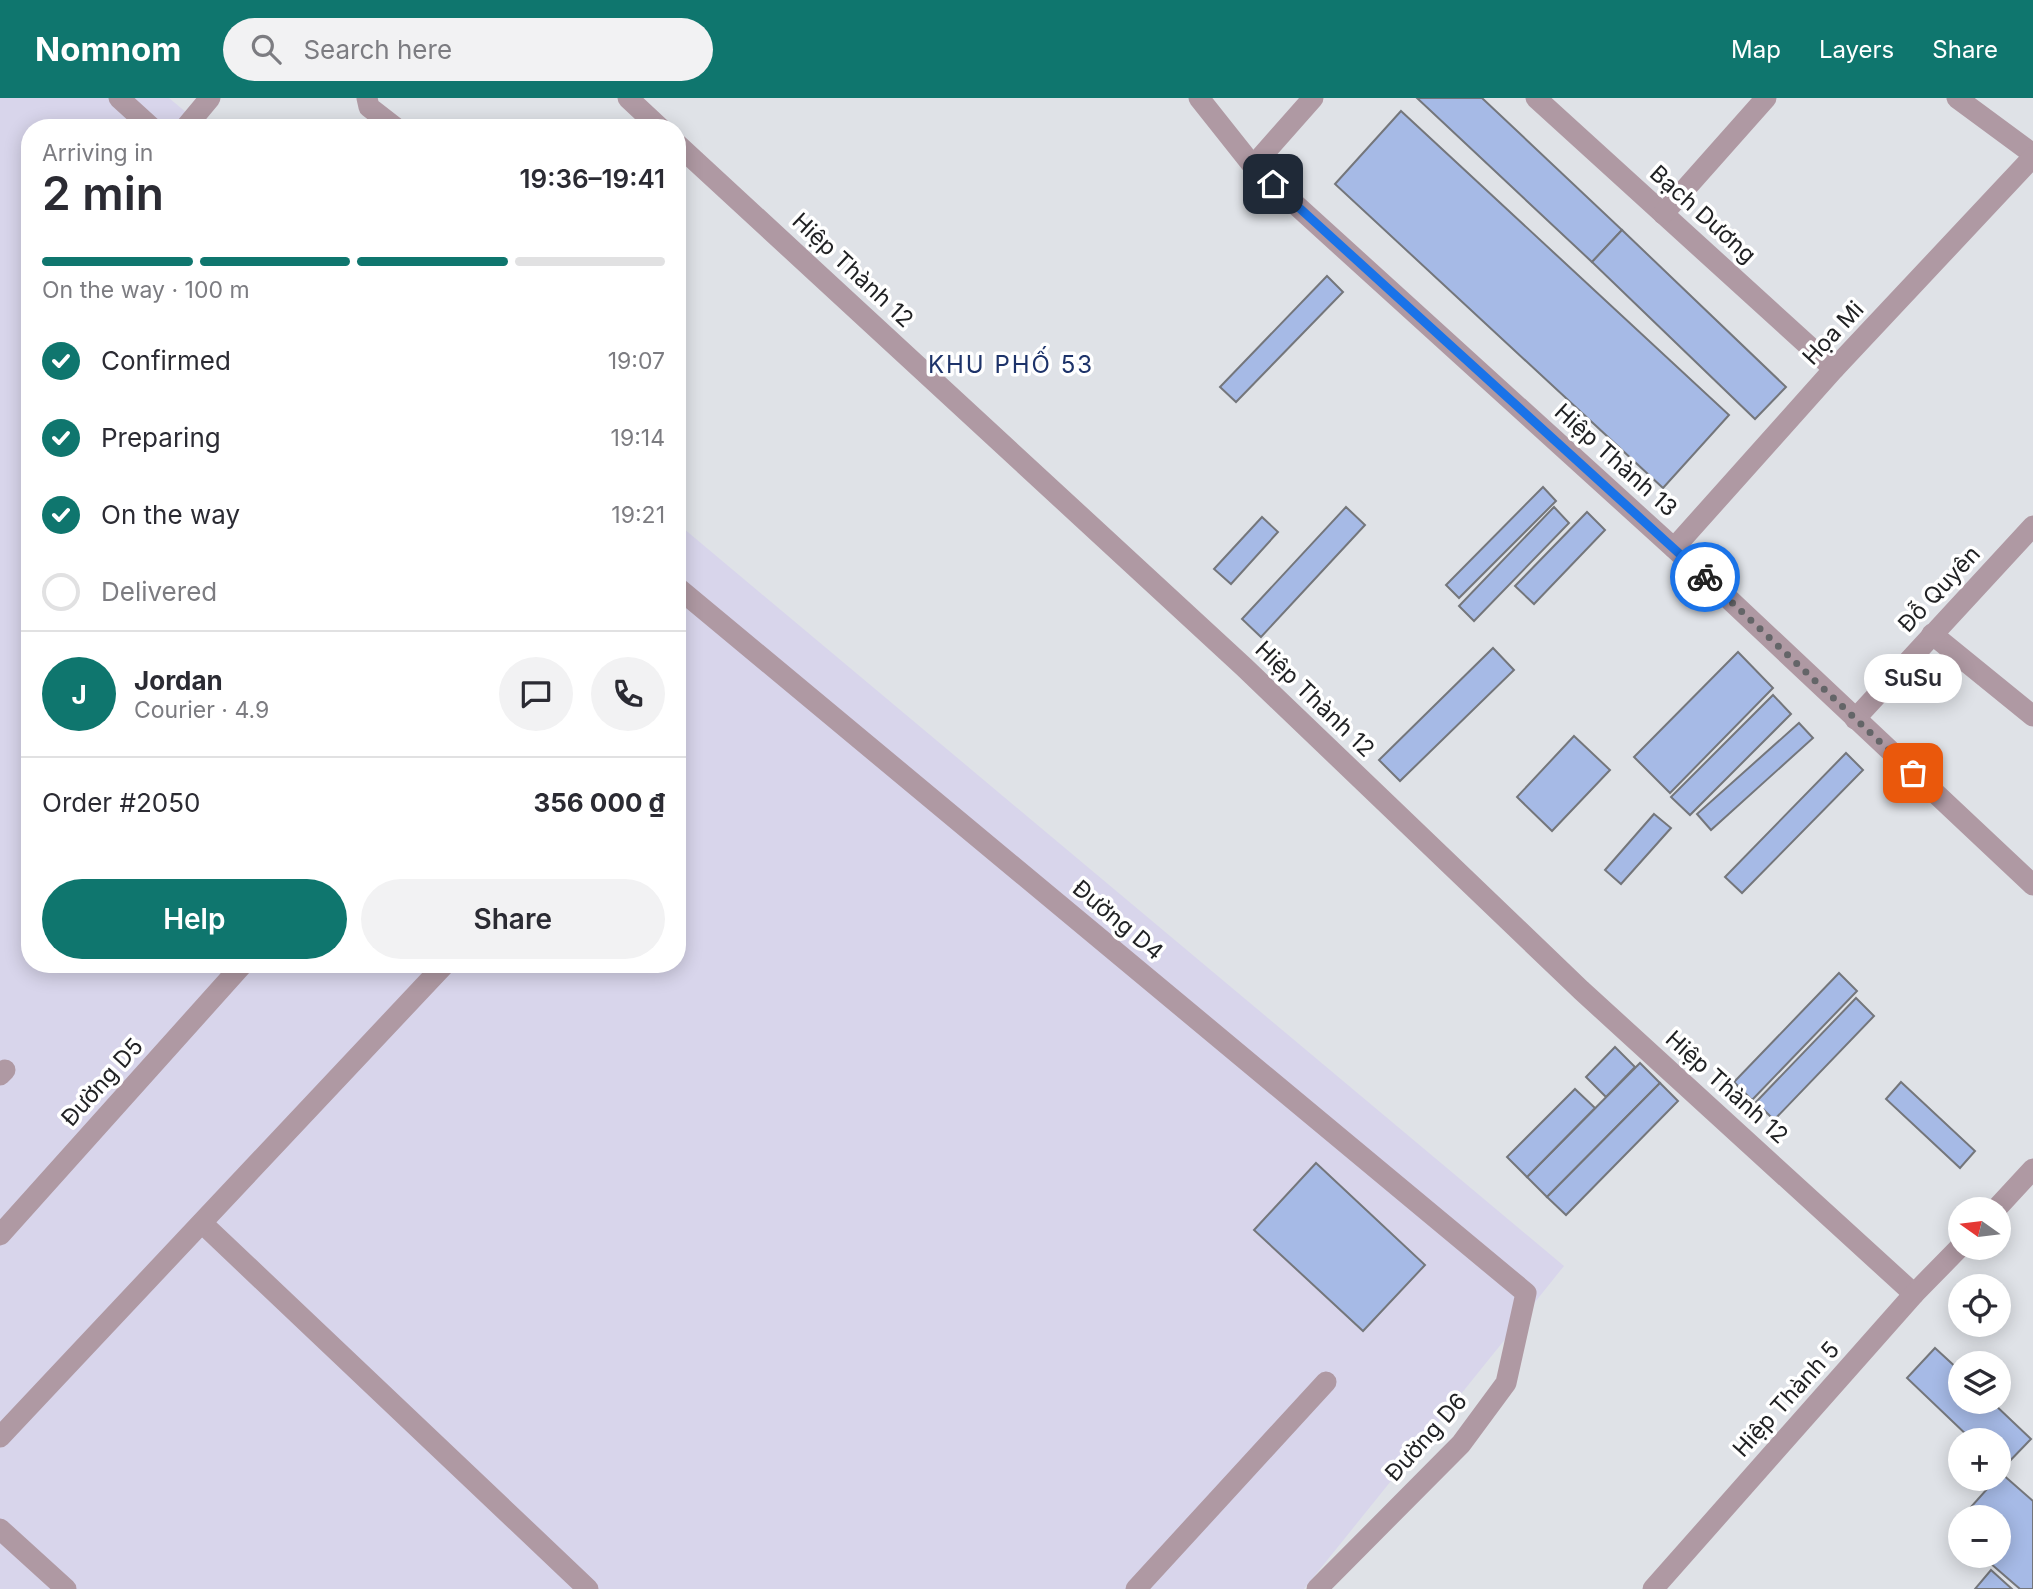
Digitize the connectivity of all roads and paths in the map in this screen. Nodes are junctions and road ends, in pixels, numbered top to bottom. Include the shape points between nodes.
1 (119, 98) edge
2 (210, 98) edge
3 (367, 98) edge
4 (628, 98) edge
5 (1199, 98) edge
6 (1313, 98) edge
7 (1536, 98) edge
8 (1766, 98) edge
9 (1957, 98) edge
10 (142, 119) edge
11 (192, 119) edge
12 (384, 119) edge
13 (650, 119) edge
14 (686, 152) edge
15 (2033, 155) edge
16 (1253, 166) junction
17 (1663, 214) junction
18 (1834, 369) junction
19 (2033, 526) edge
20 (1674, 548) junction
21 (686, 594) edge
22 (1932, 634) junction
23 (2033, 716) edge
24 (1855, 719) junction
25 (2032, 881) edge
26 (235, 973) edge
27 (437, 973) edge
28 (2033, 1169) edge
29 (2007, 1197) edge
30 (202, 1223) junction
31 (0, 1235) edge
32 (1948, 1259) edge
33 (1526, 1293) joint
34 (1914, 1294) junction
35 (1326, 1382) dead end
36 (0, 1437) edge
37 (0, 1529) edge
38 (66, 1589) edge
39 (589, 1589) edge
40 (1136, 1589) edge
41 (1317, 1589) edge
42 (1653, 1589) edge

1 - 10 street
2 - 11 street
3 - 12 street via 369,107
4 - 13 street
5 - 16 street, Hiệp Thành 13
6 - 16 street
7 - 17 street, Bạch Dương
8 - 17 street
9 - 15 street
14 - 34 street, Hiệp Thành 12 via 1244,667 1591,999
15 - 18 street, Họa Mi
16 - 20 street, Hiệp Thành 13
17 - 18 street, Bạch Dương
18 - 20 street, Họa Mi
19 - 22 street, Đỗ Quyên
20 - 24 street, Hiệp Thành 13
21 - 33 street, Đường D4
22 - 23 street
22 - 24 street, Đỗ Quyên
24 - 25 street, Hiệp Thành 13
26 - 31 street, Đường D5
27 - 30 street
28 - 29 street
30 - 36 street
30 - 39 street
32 - 34 street, Hiệp Thành 5
33 - 41 street, Đường D6 via 1506,1383 1461,1444
34 - 42 street, Hiệp Thành 5
35 - 40 street
37 - 38 street

